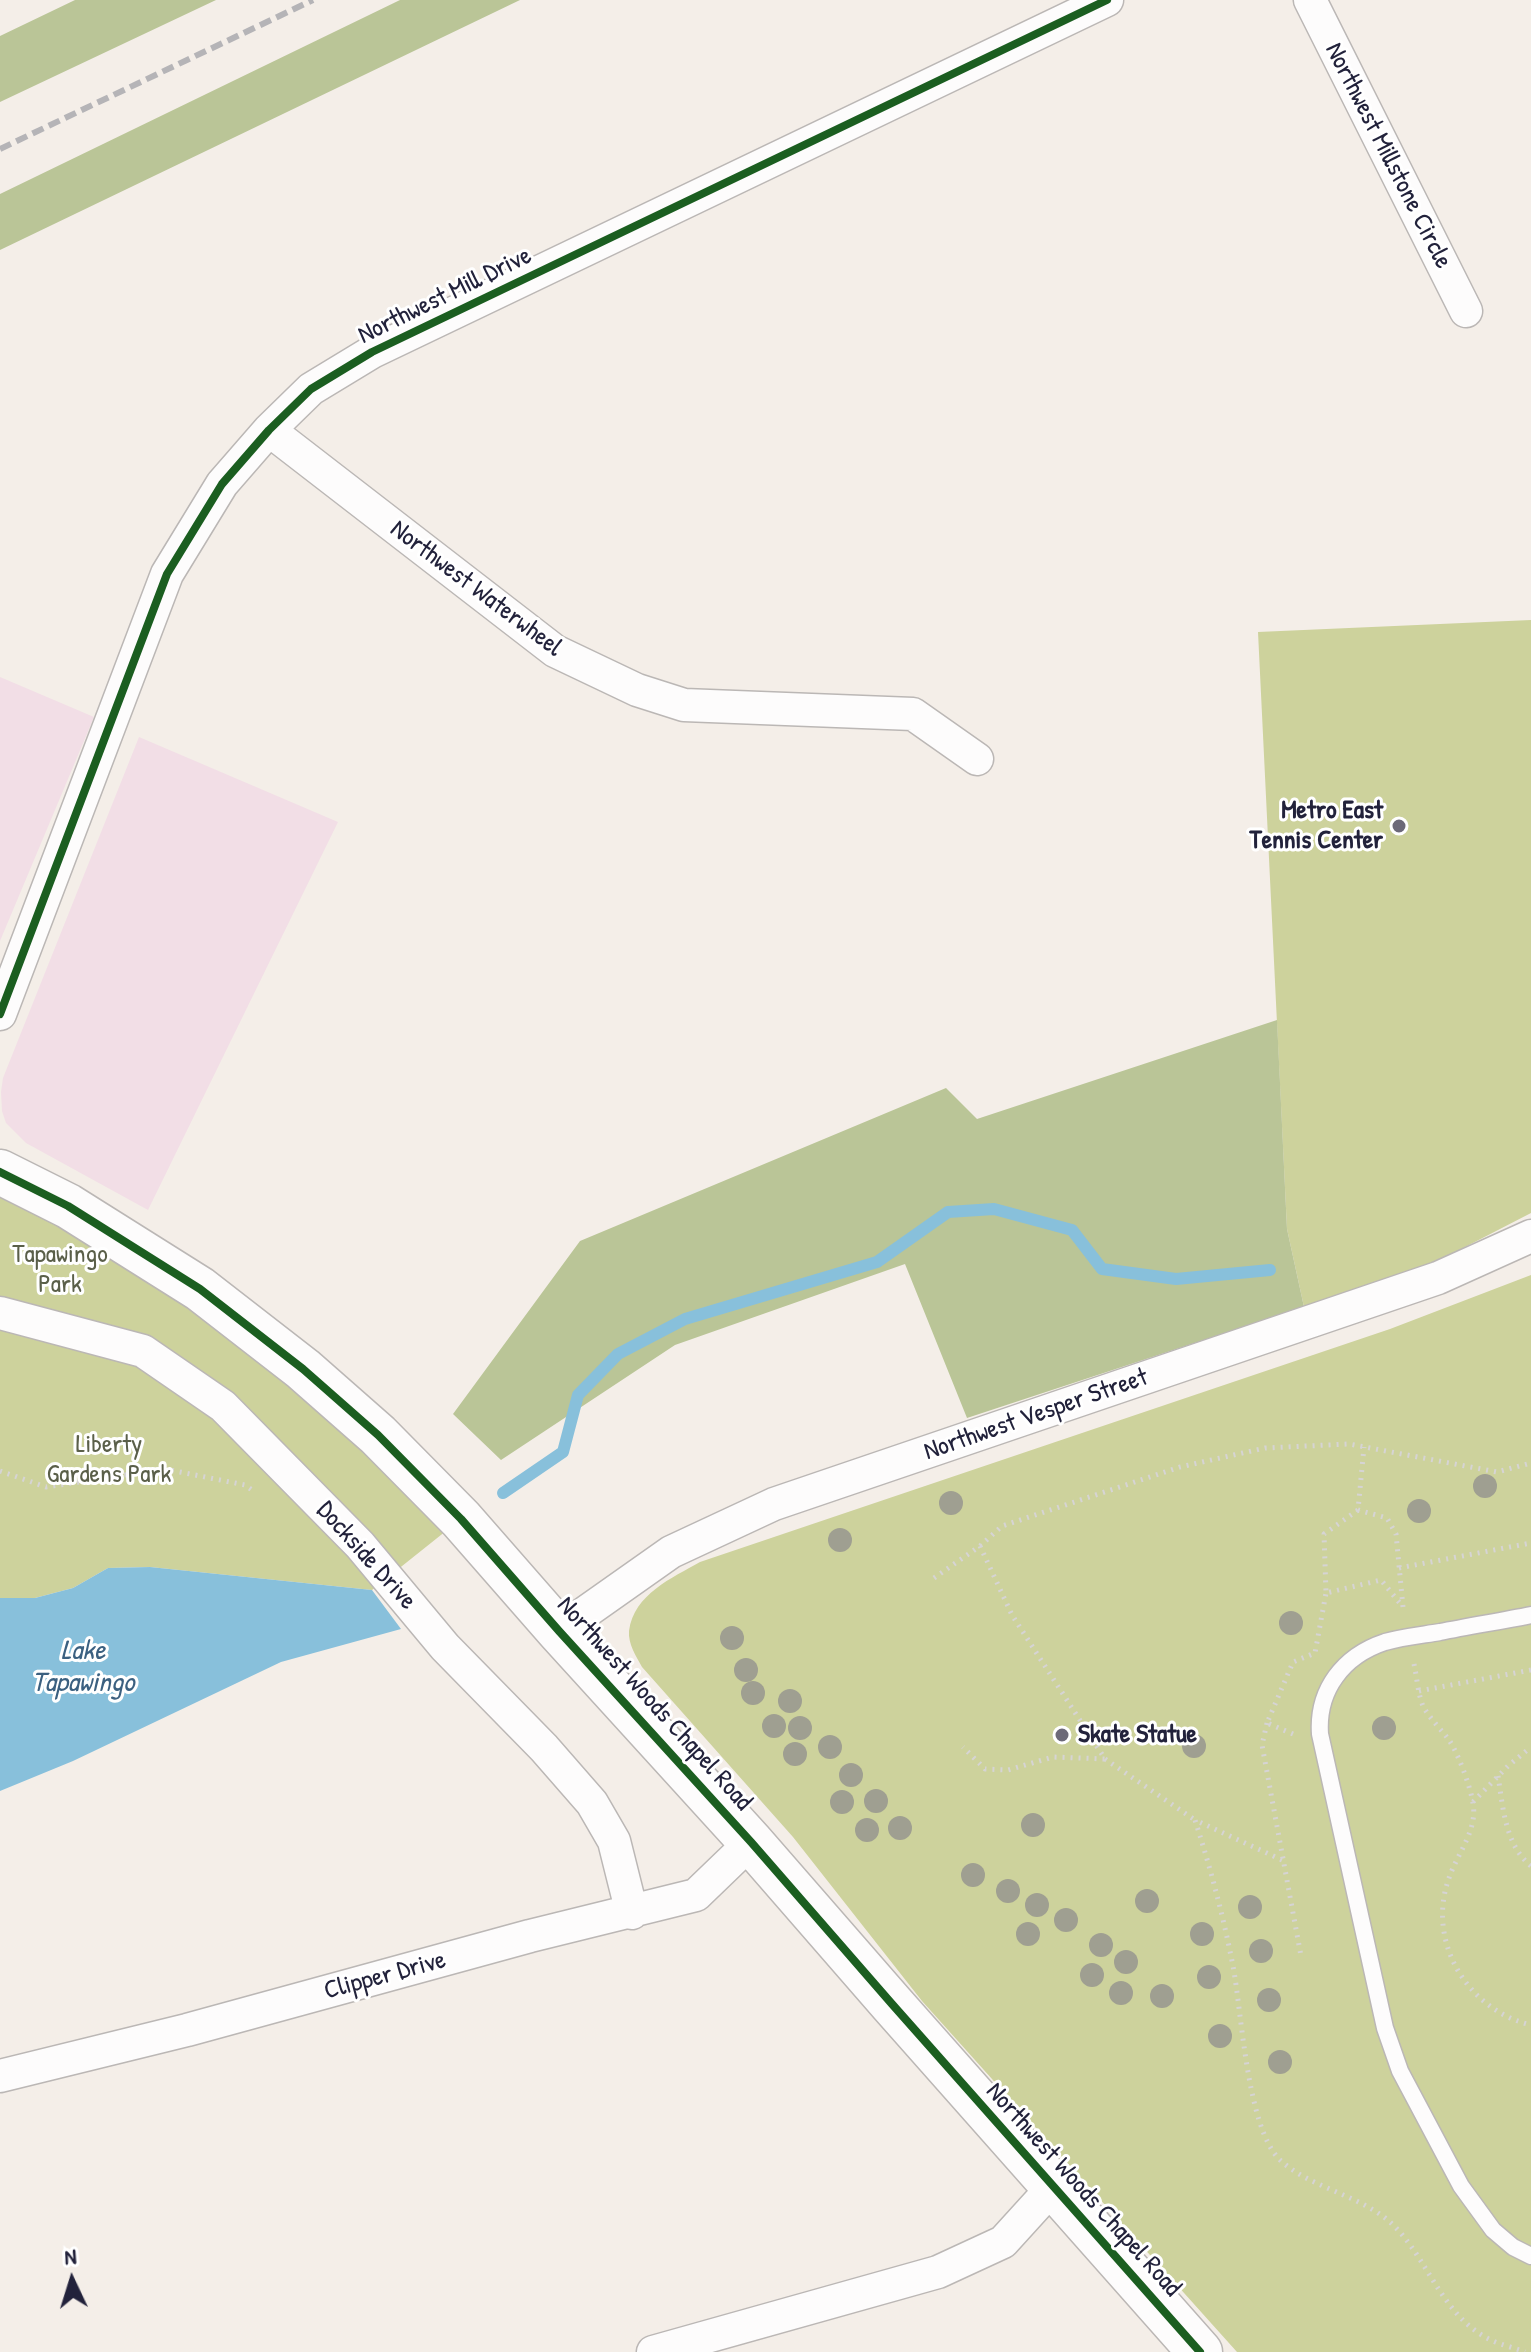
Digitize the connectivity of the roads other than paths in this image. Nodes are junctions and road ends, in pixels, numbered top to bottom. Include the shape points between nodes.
1 (1107, 0) edge
2 (1310, 0) edge
3 (1466, 311) dead end
4 (269, 430) junction
5 (977, 759) dead end
6 (0, 1014) edge
7 (0, 1172) edge
8 (1531, 1236) edge
9 (0, 1313) edge
10 (1531, 1615) edge
11 (559, 1631) junction
12 (751, 1842) junction
13 (632, 1913) junction
14 (0, 2076) edge
15 (1053, 2187) junction
16 (1531, 2256) edge
17 (653, 2352) edge
18 (1200, 2352) edge

1 - 4 street, Northwest Mill Drive via 372,352 311,389
2 - 3 street, Northwest Millstone Circle
4 - 5 street, Northwest Waterwheel via 555,651 600,674 684,705 913,714
4 - 6 street, Northwest Mill Drive via 222,484 167,574
7 - 11 main road, Northwest Woods Chapel Road via 68,1206 200,1289 303,1369 461,1519
8 - 11 street, Northwest Vesper Street via 1438,1278 774,1504 671,1552
9 - 13 street, Dockside Drive via 143,1351 223,1406 360,1545 445,1647 592,1803 614,1841
10 - 16 lane via 1386,1642 1359,1653 1323,1697 1319,1718 1385,2028 1400,2071 1461,2186 1493,2230
11 - 12 main road, Northwest Woods Chapel Road
12 - 13 street, Clipper Drive via 696,1895
12 - 15 main road, Northwest Woods Chapel Road
13 - 14 street, Clipper Drive
15 - 17 street via 1003,2242 938,2272
15 - 18 main road, Northwest Woods Chapel Road

